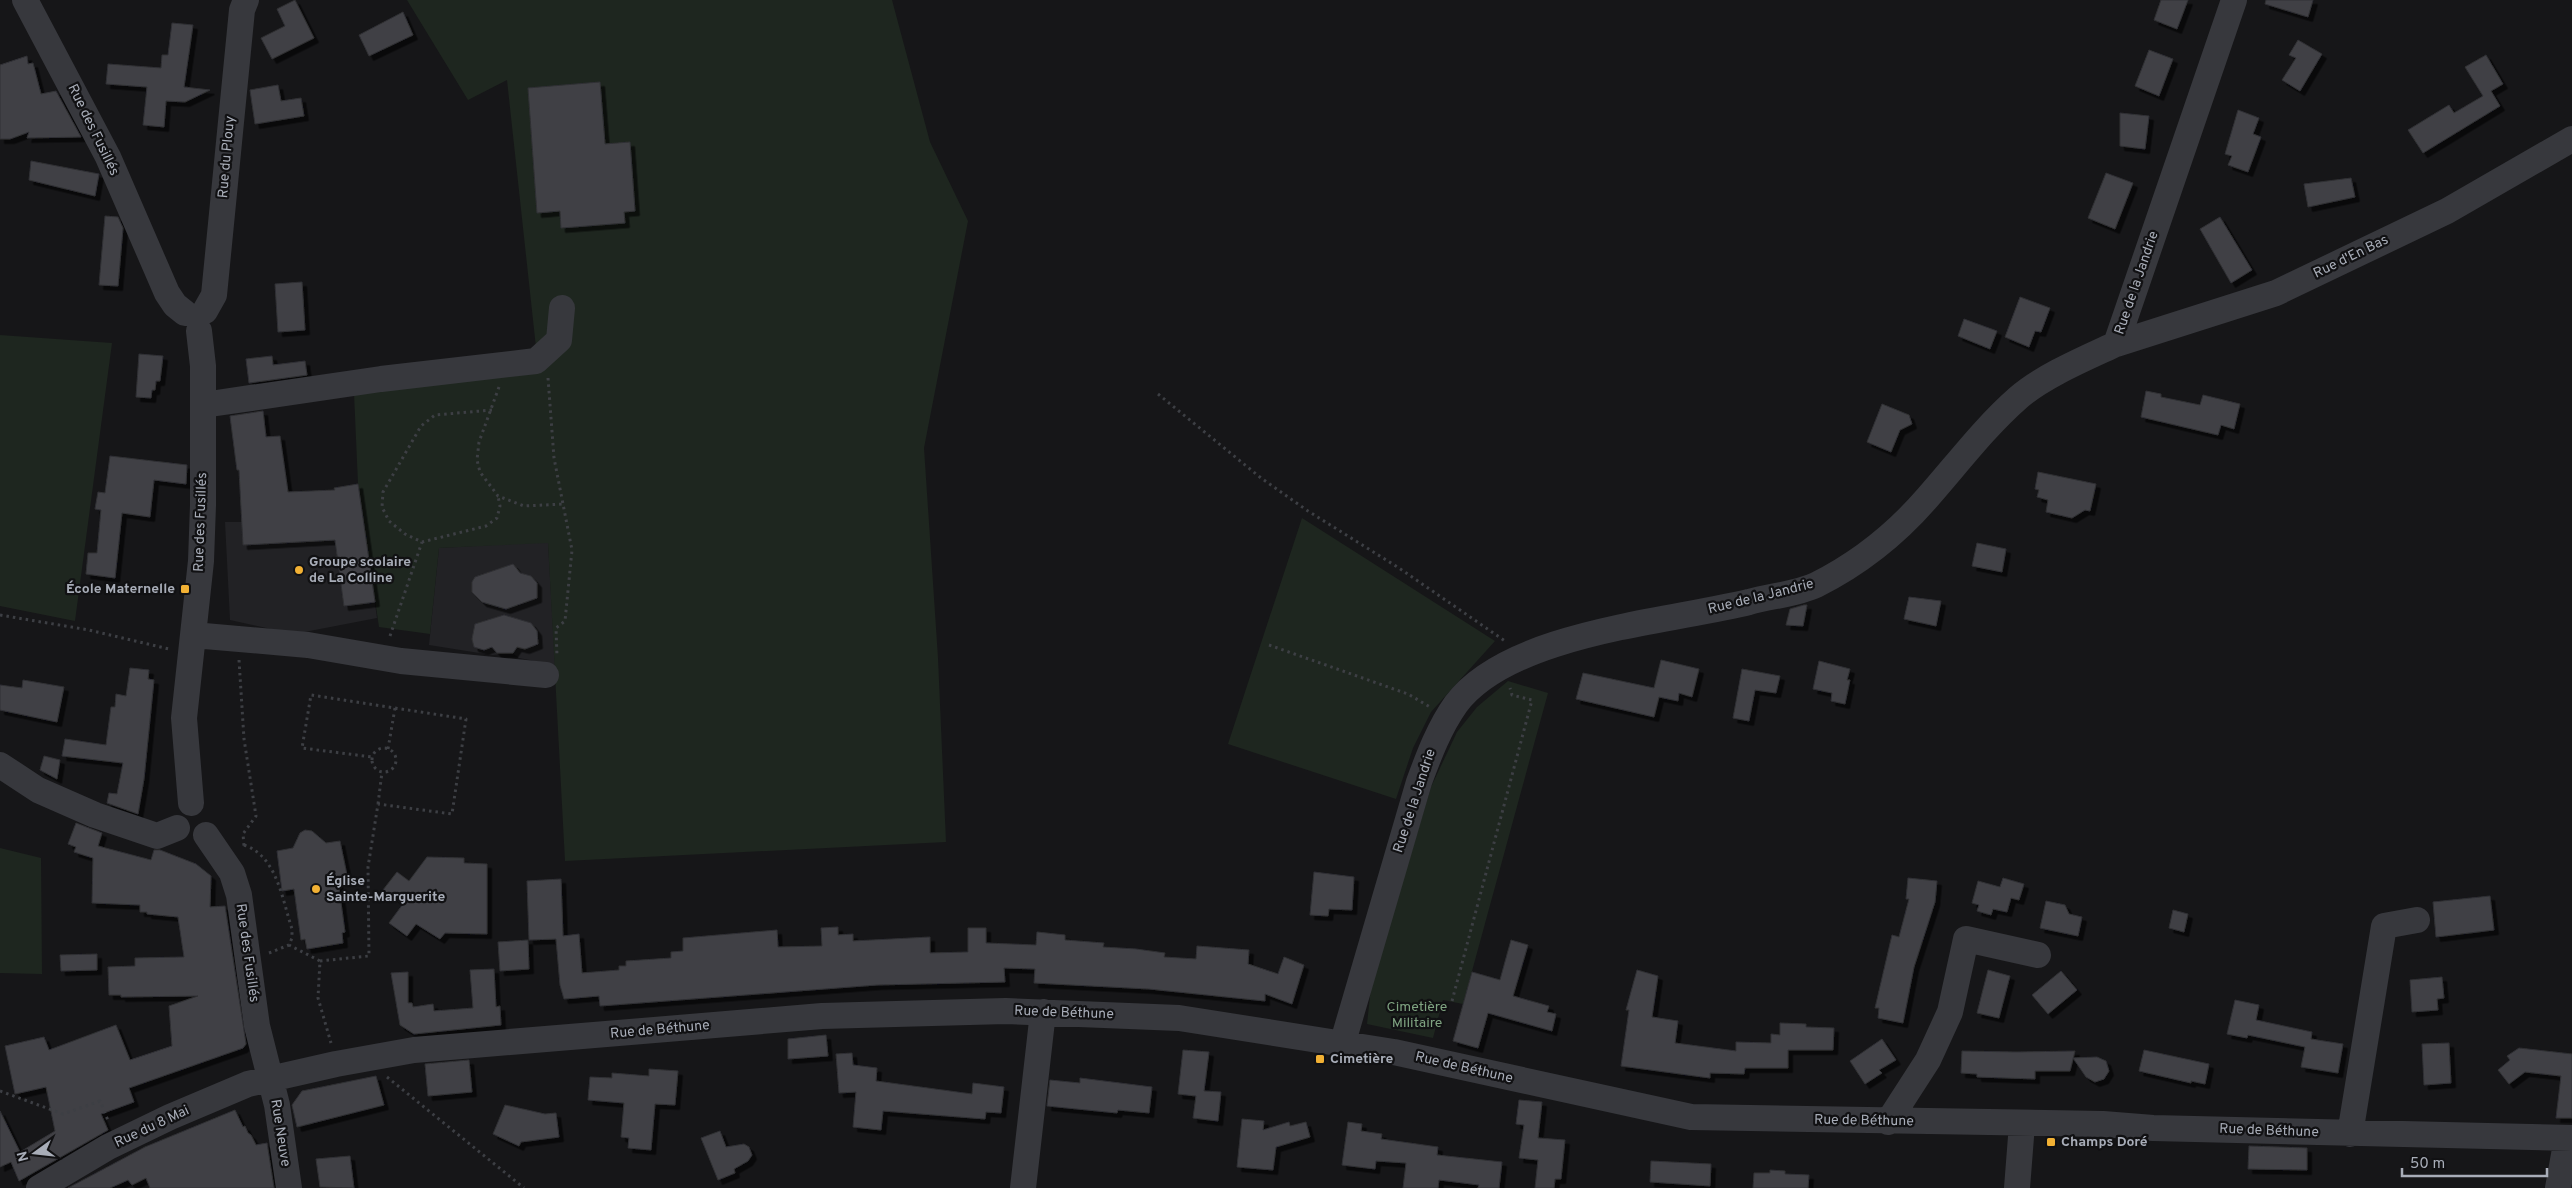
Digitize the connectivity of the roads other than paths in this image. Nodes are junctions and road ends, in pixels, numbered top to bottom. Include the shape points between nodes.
1 (25, 0) edge
2 (246, 0) edge
3 (2234, 0) edge
4 (2572, 138) edge
5 (562, 308) dead end
6 (196, 318) junction
7 (2116, 344) junction
8 (204, 405) junction
9 (210, 642) junction
10 (546, 675) road end
11 (0, 765) edge
12 (191, 803) junction
13 (177, 828) junction
14 (206, 835) junction
15 (2417, 920) dead end
16 (2038, 955) dead end
17 (1043, 1012) junction
18 (1342, 1045) junction
19 (270, 1078) junction
20 (1888, 1122) junction
21 (2022, 1124) junction
22 (2350, 1134) junction
23 (2569, 1138) edge
24 (40, 1188) edge
25 (289, 1188) edge
26 (1023, 1188) edge
27 (2017, 1188) edge
28 (2558, 1188) edge

1 - 6 street, Rue des Fusillés via 108,157 166,293 175,305
2 - 6 street, Rue du Plouy via 242,10 214,295
3 - 7 street, Rue de la Jandrie
4 - 7 street, Rue d'En Bas via 2447,211 2276,294
5 - 8 street via 559,340 536,361 381,379
6 - 8 street, Rue des Fusillés via 202,343
7 - 18 street, Rue de la Jandrie via 2074,363 2020,396 1972,443 1927,499 1875,549 1815,586 1716,610 1630,624 1523,656 1491,672 1458,702 1431,748
8 - 9 street, Rue des Fusillés via 203,505
9 - 10 street via 308,645 382,658
9 - 12 street, Rue des Fusillés via 184,718
11 - 13 street via 38,790 95,815 157,836
12 - 13 street via 178,812
12 - 14 street via 203,805 211,815 212,826
13 - 14 street via 190,839
14 - 19 street, Rue des Fusillés via 232,873 239,895 257,1026
15 - 22 street via 2384,926
16 - 20 street via 1966,939 1950,1012 1928,1060
17 - 18 street, Rue de Béthune via 1179,1018
17 - 19 street, Rue de Béthune via 822,1016 414,1050
17 - 26 street
18 - 20 street, Rue de Béthune via 1394,1052 1691,1117
19 - 24 street, Rue du 8 Mai via 170,1117 108,1147
19 - 25 street, Rue Neuve
20 - 21 street, Rue de Béthune
21 - 22 street, Rue de Béthune
21 - 27 street
22 - 23 street, Rue de Béthune
23 - 28 street

